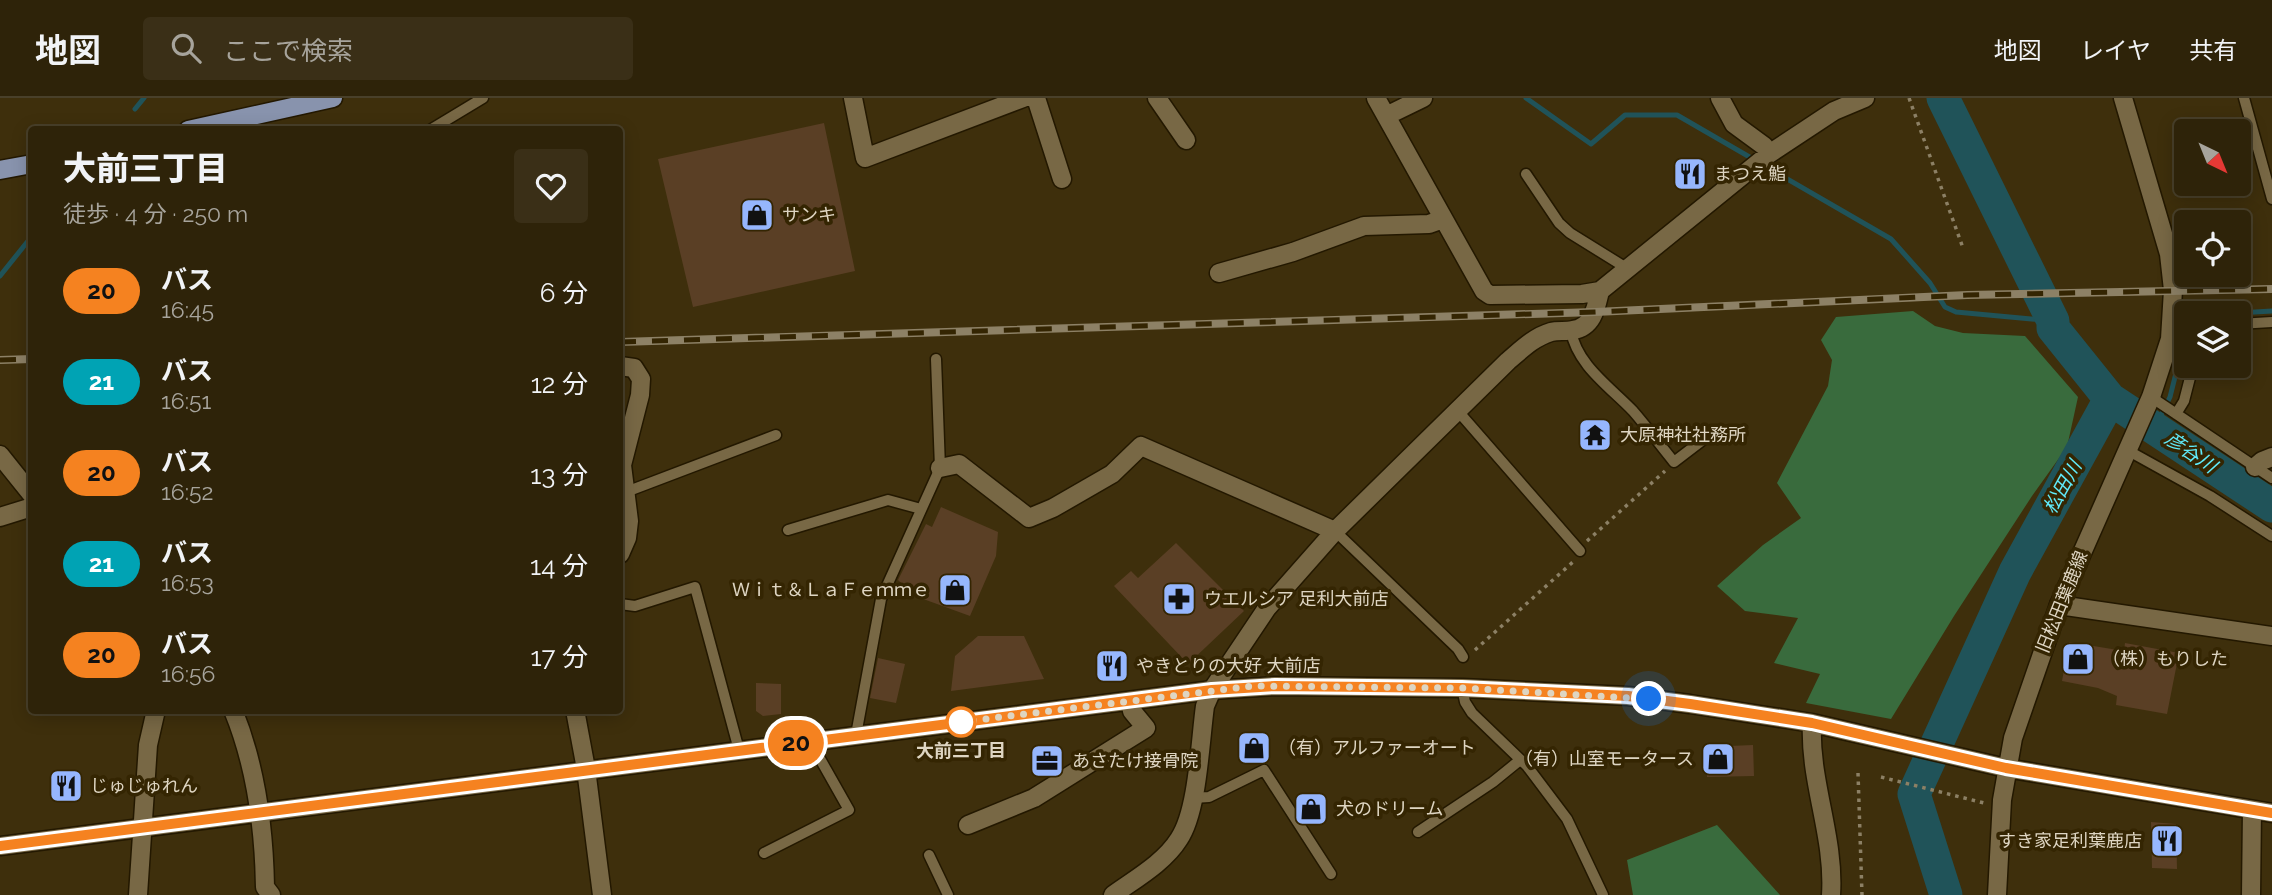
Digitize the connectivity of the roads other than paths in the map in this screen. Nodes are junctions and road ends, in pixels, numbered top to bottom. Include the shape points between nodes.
1 (332, 98) edge
2 (483, 98) edge
3 (853, 98) edge
4 (1023, 98) edge
5 (1035, 98) edge
6 (1157, 98) edge
7 (1376, 98) edge
8 (1423, 98) edge
9 (1720, 98) edge
10 (1865, 98) edge
11 (2123, 98) edge
12 (2244, 98) edge
13 (1386, 116) junction
14 (206, 126) edge
15 (437, 126) edge
16 (1186, 141) dead end
17 (1769, 154) junction
18 (28, 164) edge
19 (0, 170) edge
20 (1526, 174) dead end
21 (1062, 179) dead end
22 (2272, 199) edge
23 (1443, 219) junction
24 (1628, 269) junction
25 (1219, 273) dead end
26 (1601, 291) junction
27 (2272, 322) edge
28 (2251, 323) edge
29 (1571, 331) junction
30 (936, 359) dead end
31 (623, 366) edge
32 (2190, 378) edge
33 (2153, 403) junction
34 (1457, 410) junction
35 (2173, 412) junction
36 (776, 435) dead end
37 (1708, 436) dead end
38 (2129, 446) junction
39 (0, 455) edge
40 (2272, 457) edge
41 (623, 461) edge
42 (2255, 467) junction
43 (940, 468) junction
44 (623, 472) edge
45 (2272, 478) edge
46 (28, 490) edge
47 (626, 492) junction
48 (28, 508) edge
49 (921, 509) junction
50 (0, 517) edge
51 (788, 530) dead end
52 (1335, 531) junction
53 (2272, 536) edge
54 (623, 547) edge
55 (1580, 551) dead end
56 (623, 604) edge
57 (2059, 605) junction
58 (2272, 636) edge
59 (1464, 657) dead end
60 (1462, 688) junction
61 (1212, 690) junction
62 (1130, 701) junction
63 (155, 714) edge
64 (234, 714) edge
65 (576, 714) edge
66 (1812, 723) junction
67 (856, 735) junction
68 (810, 741) junction
69 (739, 750) junction
70 (1520, 760) junction
71 (2006, 768) junction
72 (586, 769) junction
73 (1193, 798) junction
74 (2252, 810) junction
75 (260, 811) junction
76 (2272, 813) edge
77 (968, 825) dead end
78 (144, 826) junction
79 (1418, 832) dead end
80 (0, 846) edge
81 (764, 853) dead end
82 (929, 855) dead end
83 (1331, 874) dead end
84 (138, 895) edge
85 (271, 895) edge
86 (603, 895) edge
87 (948, 895) edge
88 (1113, 895) edge
89 (1603, 895) edge
90 (1831, 895) edge
91 (1997, 895) edge
92 (2251, 895) edge

1 - 14 main road
2 - 15 lane
3 - 4 street via 865,158
5 - 21 street
6 - 16 street
7 - 13 street
8 - 13 street
9 - 17 street via 1734,124
10 - 17 street via 1834,111
11 - 33 street, 旧松田葉鹿線 via 2172,270 2170,339
12 - 22 lane
13 - 23 street
17 - 24 street
18 - 19 main road
20 - 24 lane via 1559,223
23 - 25 street via 1429,224 1364,226 1293,253
23 - 26 street via 1490,295
24 - 26 street
26 - 29 street via 1588,324
27 - 28 lane
29 - 34 street via 1551,332 1532,341
29 - 37 lane via 1573,344 1591,369 1674,462
30 - 43 lane
31 - 41 street via 634,368 641,379
32 - 35 lane via 2183,401
33 - 35 lane
33 - 38 street, 旧松田葉鹿線
34 - 52 street
34 - 55 lane
35 - 42 lane
36 - 47 lane
38 - 53 lane
38 - 57 street, 旧松田葉鹿線
39 - 46 street
40 - 42 street
42 - 45 lane
43 - 49 lane
43 - 52 street via 959,464 1029,518 1112,474 1141,446
44 - 47 street
47 - 54 street via 629,521
48 - 50 street
49 - 51 lane via 888,500
49 - 67 lane via 881,599
52 - 59 lane
52 - 61 street via 1268,608
56 - 69 lane via 635,606 695,587
57 - 58 street
57 - 71 street, 旧松田葉鹿線
60 - 61 street
60 - 66 street via 1628,696
60 - 70 lane via 1472,713
61 - 62 street
61 - 73 street via 1205,706
62 - 67 street
62 - 77 street via 1146,728 1034,798
63 - 78 street via 148,745
64 - 75 street
65 - 72 street
66 - 71 street
66 - 90 street via 1813,766
67 - 68 street
68 - 69 street
68 - 81 lane via 849,810
69 - 72 street
70 - 79 lane
70 - 89 lane via 1567,819
71 - 74 street
71 - 91 street, 旧松田葉鹿線
72 - 75 street
72 - 86 street
73 - 83 lane via 1209,797 1264,770
73 - 88 street via 1191,816 1179,839
74 - 76 street
74 - 92 street
75 - 78 street
75 - 85 street via 265,887
78 - 80 street
78 - 84 street
82 - 87 lane

